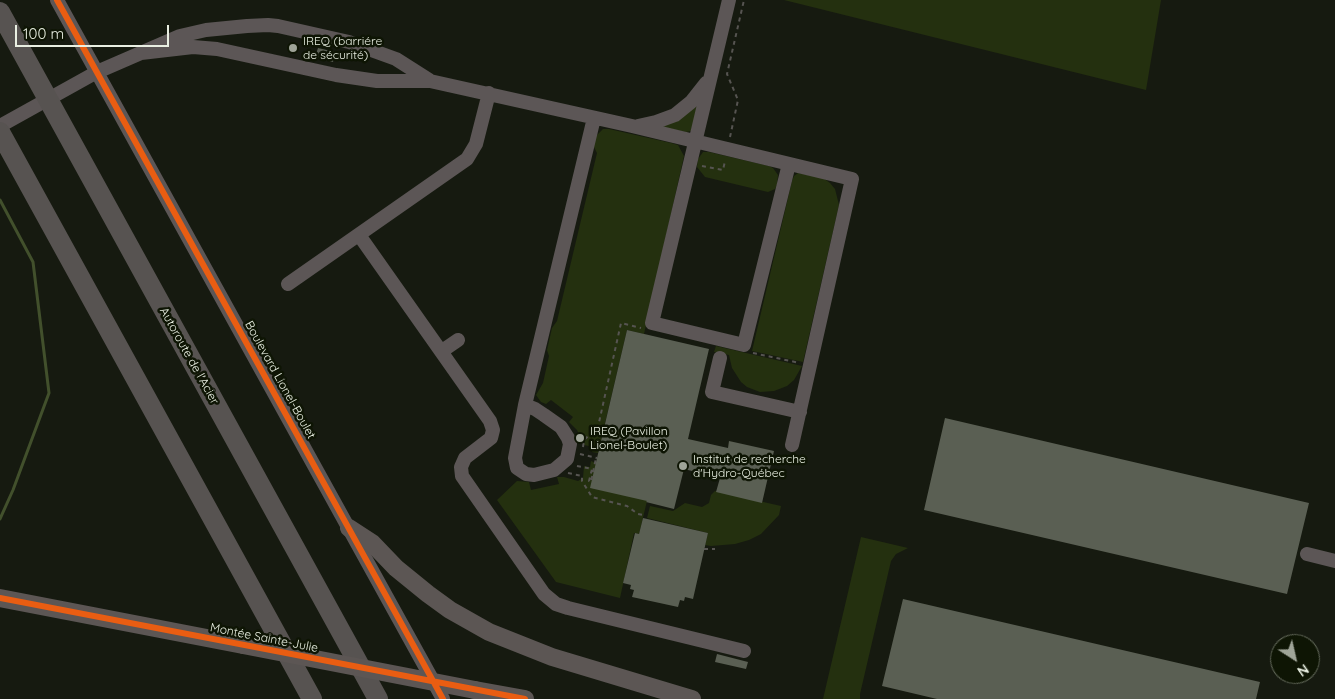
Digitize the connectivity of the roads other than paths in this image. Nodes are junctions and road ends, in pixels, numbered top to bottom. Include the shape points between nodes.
1 (57, 0) edge
2 (729, 0) edge
3 (0, 12) edge
4 (141, 53) junction
5 (97, 72) junction
6 (711, 76) junction
7 (430, 81) junction
8 (489, 93) junction
9 (48, 100) junction
10 (594, 118) junction
11 (0, 126) edge
12 (632, 126) junction
13 (0, 132) edge
14 (695, 142) junction
15 (789, 164) junction
16 (359, 235) junction
17 (288, 284) dead end
18 (458, 340) dead end
19 (442, 352) junction
20 (720, 358) dead end
21 (525, 406) junction
22 (800, 412) junction
23 (792, 445) dead end
24 (349, 528) junction
25 (1307, 554) dead end
26 (1335, 561) edge
27 (0, 598) edge
28 (744, 650) dead end
29 (312, 699) edge
30 (378, 699) edge
31 (443, 699) edge
32 (525, 699) edge
33 (692, 699) edge

1 - 5 street, Boulevard Lionel-Boulet
2 - 6 street
3 - 9 highway, Autoroute de l'Acier
4 - 5 street
4 - 7 street via 192,47 217,49 336,76 377,81
4 - 7 street via 180,36 206,30 268,25 349,42 396,59
5 - 9 street
5 - 24 street, Boulevard Lionel-Boulet
6 - 12 street via 698,95 674,115
6 - 14 street
7 - 8 street
8 - 10 street
8 - 16 street via 476,144 467,160
9 - 11 street
9 - 30 highway, Autoroute de l'Acier
10 - 12 street
10 - 21 street
12 - 14 street
13 - 29 highway
14 - 15 street
14 - 15 street via 652,324 744,345
15 - 22 street via 852,179
16 - 17 street
16 - 19 street
18 - 19 street
19 - 28 street via 493,427 489,441 463,461 462,476 548,598 568,608
20 - 22 street via 712,392
21 - 21 street via 515,463 526,474 554,470 567,459 568,438 561,427
22 - 23 street
24 - 31 street, Boulevard Lionel-Boulet
24 - 33 main road via 372,543 428,594 489,632 552,657
25 - 26 street
27 - 32 main road, Montée Sainte-Julie, bridge

